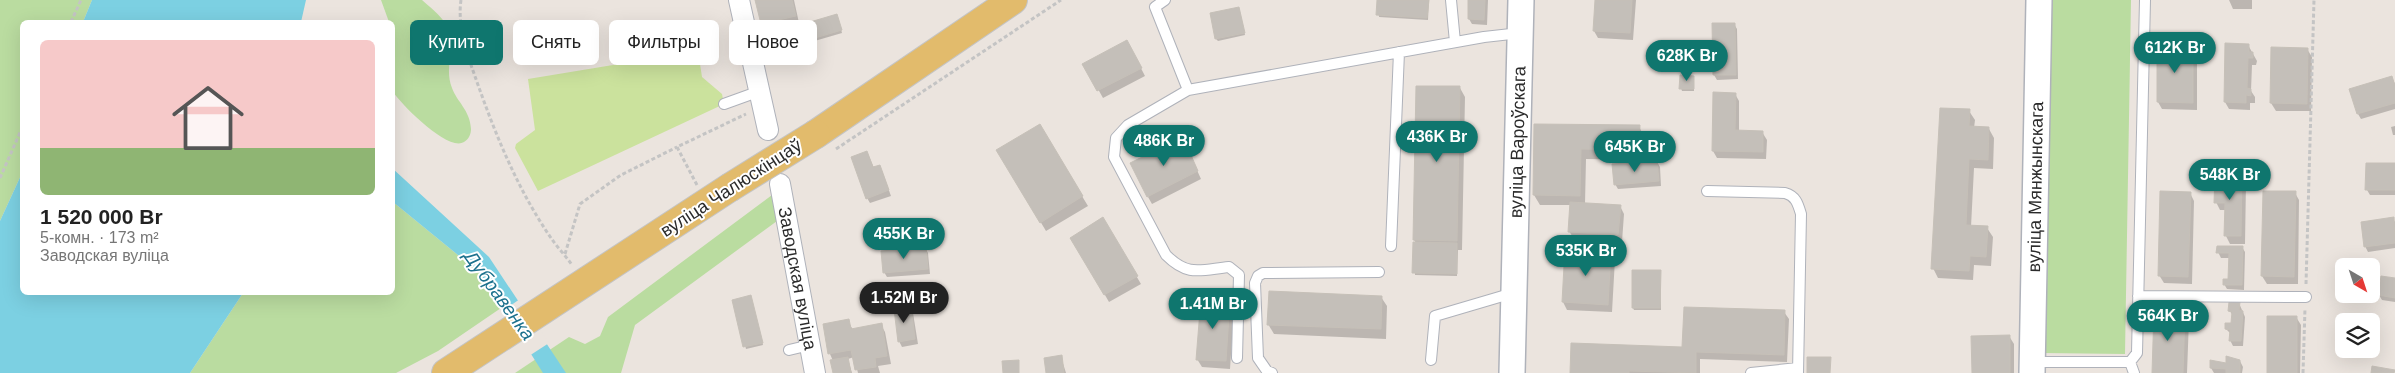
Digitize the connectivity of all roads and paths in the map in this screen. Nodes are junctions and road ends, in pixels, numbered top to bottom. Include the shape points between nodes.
1 (81, 0) edge
2 (461, 0) edge
3 (739, 0) edge
4 (1013, 0) edge
5 (1061, 0) edge
6 (1165, 0) edge
7 (1451, 0) edge
8 (1521, 0) edge
9 (2040, 0) edge
10 (2145, 0) edge
11 (2314, 0) edge
12 (72, 20) edge
13 (1520, 33) junction
14 (1455, 42) junction
15 (1399, 52) junction
16 (1188, 90) junction
17 (761, 99) junction
18 (724, 104) dead end
19 (768, 130) dead end
20 (20, 133) edge
21 (823, 144) junction
22 (677, 147) junction
23 (0, 178) edge
24 (780, 184) dead end
25 (697, 185) dead end
26 (1706, 191) dead end
27 (1391, 246) dead end
28 (565, 254) junction
29 (1379, 272) dead end
30 (575, 278) junction
31 (1513, 293) junction
32 (2138, 296) junction
33 (2306, 297) junction
34 (810, 345) junction
35 (789, 350) dead end
36 (1237, 358) dead end
37 (1431, 360) dead end
38 (2130, 362) junction
39 (2032, 368) edge
40 (449, 371) edge
41 (1798, 371) edge
42 (815, 373) edge
43 (1272, 373) edge
44 (1512, 373) edge
45 (1751, 373) edge
46 (2134, 373) edge
47 (2303, 373) edge

1 - 12 path
2 - 28 path via 460,12 470,61 498,143 531,206 551,239
3 - 17 street
4 - 21 main road, вуліца Чалюскінцаў
5 - 21 path
6 - 16 lane via 1155,7
7 - 14 lane
8 - 13 street, вуліца Вароўскага
9 - 39 street, вуліца Мянжынскага
10 - 32 lane
11 - 33 path
13 - 14 lane
13 - 31 street, вуліца Вароўскага
14 - 15 lane
15 - 16 lane
15 - 27 lane
16 - 36 lane via 1128,125 1116,138 1114,157 1166,255 1179,268 1193,271 1229,267 1239,275
17 - 18 lane
17 - 19 street
17 - 22 path
20 - 23 path
21 - 30 main road, вуліца Чалюскінцаў, bridge via 729,188
22 - 25 path
22 - 28 path via 621,175 580,204
24 - 34 street, Заводская вуліца
26 - 41 lane via 1785,193 1792,195 1798,203 1801,214
28 - 30 path
29 - 43 lane via 1263,273 1258,276 1255,283 1258,358
30 - 40 main road, вуліца Чалюскінцаў
31 - 37 lane via 1436,316
31 - 44 street, вуліца Вароўскага
32 - 33 lane
32 - 38 lane via 2137,353
33 - 47 path
34 - 35 lane
34 - 42 street, Заводская вуліца
38 - 39 lane
38 - 46 lane
41 - 45 lane

